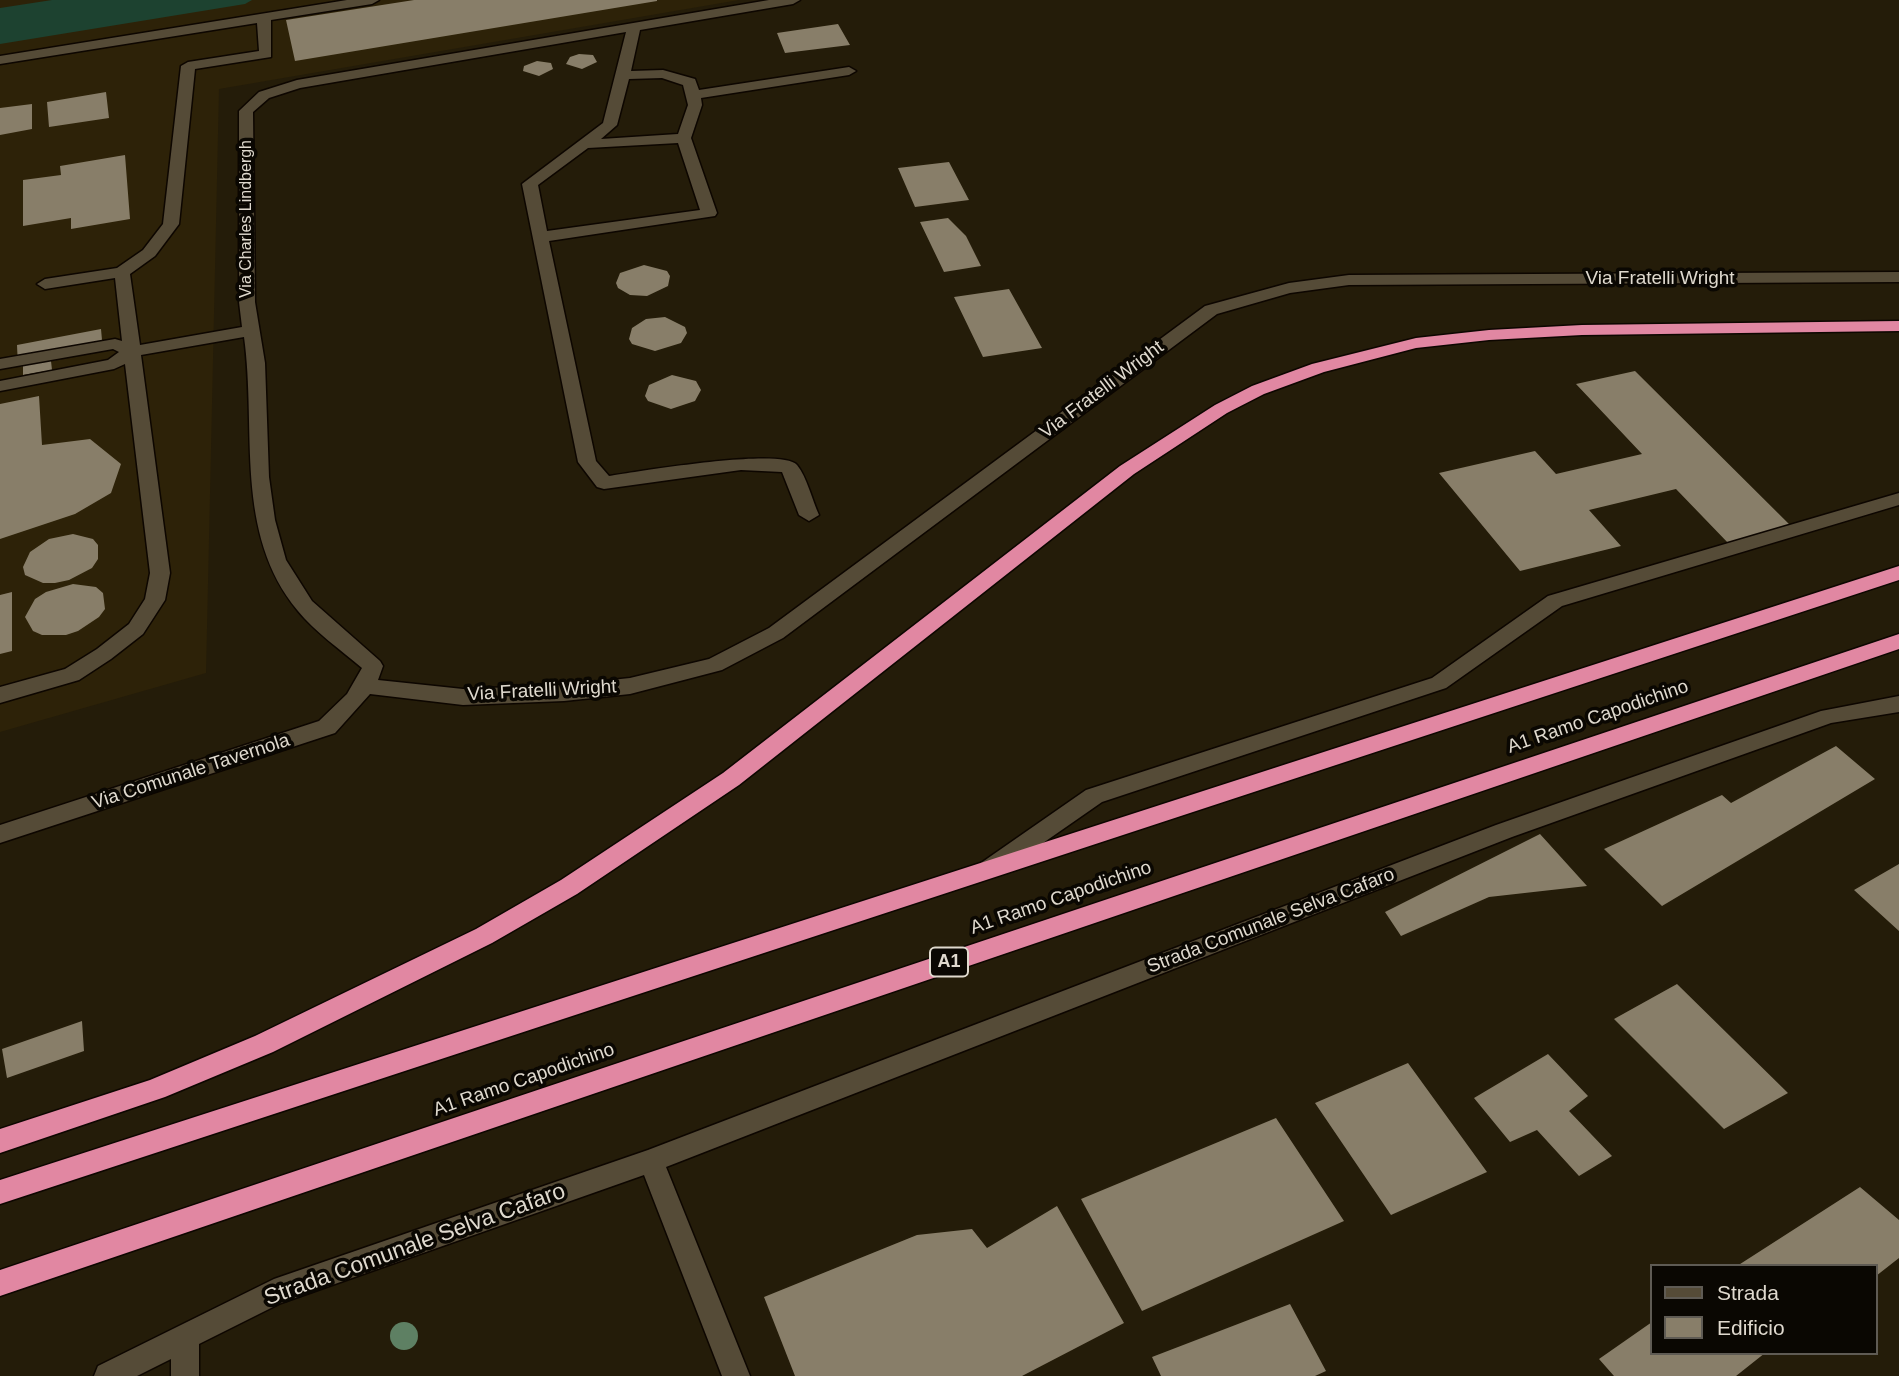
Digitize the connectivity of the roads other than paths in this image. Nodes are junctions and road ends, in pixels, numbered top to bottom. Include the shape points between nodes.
1 (372, 0) edge
2 (793, 0) edge
3 (264, 17) junction
4 (634, 27) junction
5 (0, 60) edge
6 (849, 71) dead end
7 (622, 75) junction
8 (693, 95) junction
9 (684, 138) junction
10 (584, 144) junction
11 (540, 237) junction
12 (122, 272) junction
13 (1899, 277) edge
14 (45, 284) dead end
15 (1899, 326) edge
16 (251, 331) junction
17 (132, 351) junction
18 (0, 365) edge
19 (0, 386) edge
20 (1899, 499) edge
21 (809, 515) dead end
22 (1899, 573) edge
23 (1899, 641) edge
24 (367, 686) junction
25 (0, 695) edge
26 (1899, 704) edge
27 (0, 834) edge
28 (988, 870) junction
29 (0, 1141) edge
30 (651, 1161) junction
31 (0, 1192) edge
32 (0, 1283) edge
33 (185, 1337) junction
34 (108, 1376) edge
35 (186, 1376) edge
36 (736, 1376) edge

1 - 3 street
2 - 4 street, Via Charles Lindbergh
3 - 5 street
3 - 12 street via 266,54 188,66 171,224 149,253
4 - 7 street
4 - 16 street, Via Charles Lindbergh via 297,84 264,95 246,111
6 - 8 street
7 - 8 street via 663,74 690,82
7 - 10 street via 610,125
8 - 9 street via 695,105
9 - 10 street
9 - 11 street via 709,213
10 - 11 street via 530,184
11 - 21 street via 587,462 604,483 741,464 789,467
12 - 14 street
12 - 17 street
13 - 24 street, Via Fratelli Wright via 1349,280 1277,291 1211,310 813,607 776,633 715,665 630,686 564,693 463,696
15 - 29 highway via 1489,335 1416,343 1318,368 1258,390 1127,470 741,771 569,887 484,936 264,1044 156,1088
16 - 17 street
16 - 24 street, Via Charles Lindbergh via 260,477 276,560 305,606 373,666
17 - 18 street via 115,344
17 - 19 street via 114,364
17 - 25 street via 160,573 155,600 136,629 72,675
20 - 28 street via 1555,601 1439,683 1094,796
22 - 28 highway
23 - 32 highway, A1 Ramo Capodichino / A1
24 - 27 street, Via Comunale Tavernola via 327,727
26 - 30 street, Strada Comunale Selva Cafaro via 1829,716 1504,831
28 - 31 highway
30 - 33 street, Strada Comunale Selva Cafaro via 274,1292
30 - 36 street
33 - 34 street, Strada Comunale Selva Cafaro
33 - 35 street

